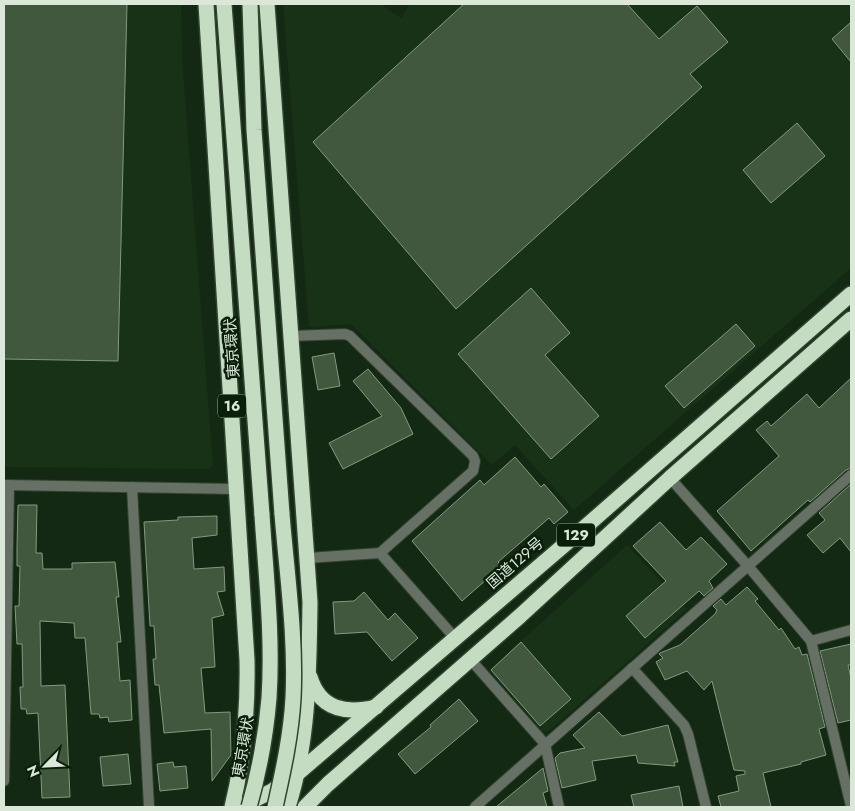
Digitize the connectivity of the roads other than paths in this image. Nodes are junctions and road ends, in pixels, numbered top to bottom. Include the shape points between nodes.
1 (206, 4) edge
2 (224, 4) edge
3 (250, 4) edge
4 (268, 4) edge
5 (851, 294) edge
6 (851, 319) edge
7 (291, 336) junction
8 (851, 475) edge
9 (670, 478) junction
10 (6, 485) edge
11 (132, 487) junction
12 (236, 489) junction
13 (380, 553) junction
14 (308, 558) junction
15 (748, 566) junction
16 (851, 630) edge
17 (455, 638) junction
18 (811, 641) junction
19 (470, 660) junction
20 (632, 668) junction
21 (309, 670) junction
22 (376, 706) junction
23 (545, 744) junction
24 (298, 773) junction
25 (4, 781) edge
26 (328, 784) junction
27 (289, 805) edge
28 (851, 806) edge
29 (149, 807) edge
30 (232, 807) edge
31 (239, 807) edge
32 (249, 807) edge
33 (261, 807) edge
34 (275, 807) edge
35 (305, 807) edge
36 (475, 807) edge
37 (559, 807) edge
38 (706, 807) edge

1 - 12 highway, 16
2 - 32 highway, 東京環状 / 16, bridge via 268,618 269,698 265,734
3 - 34 highway, bridge via 254,130 291,621 293,696 290,733
4 - 7 highway
5 - 17 highway, 国道129号 / 129
6 - 9 highway, 129
7 - 13 street via 350,336 473,456 473,470
7 - 14 highway
8 - 15 street
9 - 15 street
9 - 19 highway, 129
10 - 11 street
10 - 25 street
11 - 12 street
11 - 29 street
12 - 30 highway, 16 via 248,698 241,773
13 - 14 street
13 - 17 street
14 - 21 highway
15 - 18 street
15 - 20 street
16 - 18 street
17 - 22 highway, 国道129号 / 129
18 - 28 street
19 - 23 street
19 - 26 highway, 129
20 - 23 street
20 - 38 street via 684,726
21 - 22 highway via 317,692 324,701 337,708 351,711
21 - 24 highway
22 - 24 highway, 国道129号 / 129
23 - 36 street
23 - 37 street
24 - 27 highway
24 - 31 highway, 国道129号 / 129 via 272,791
26 - 27 highway
26 - 35 highway, 129
27 - 33 highway

